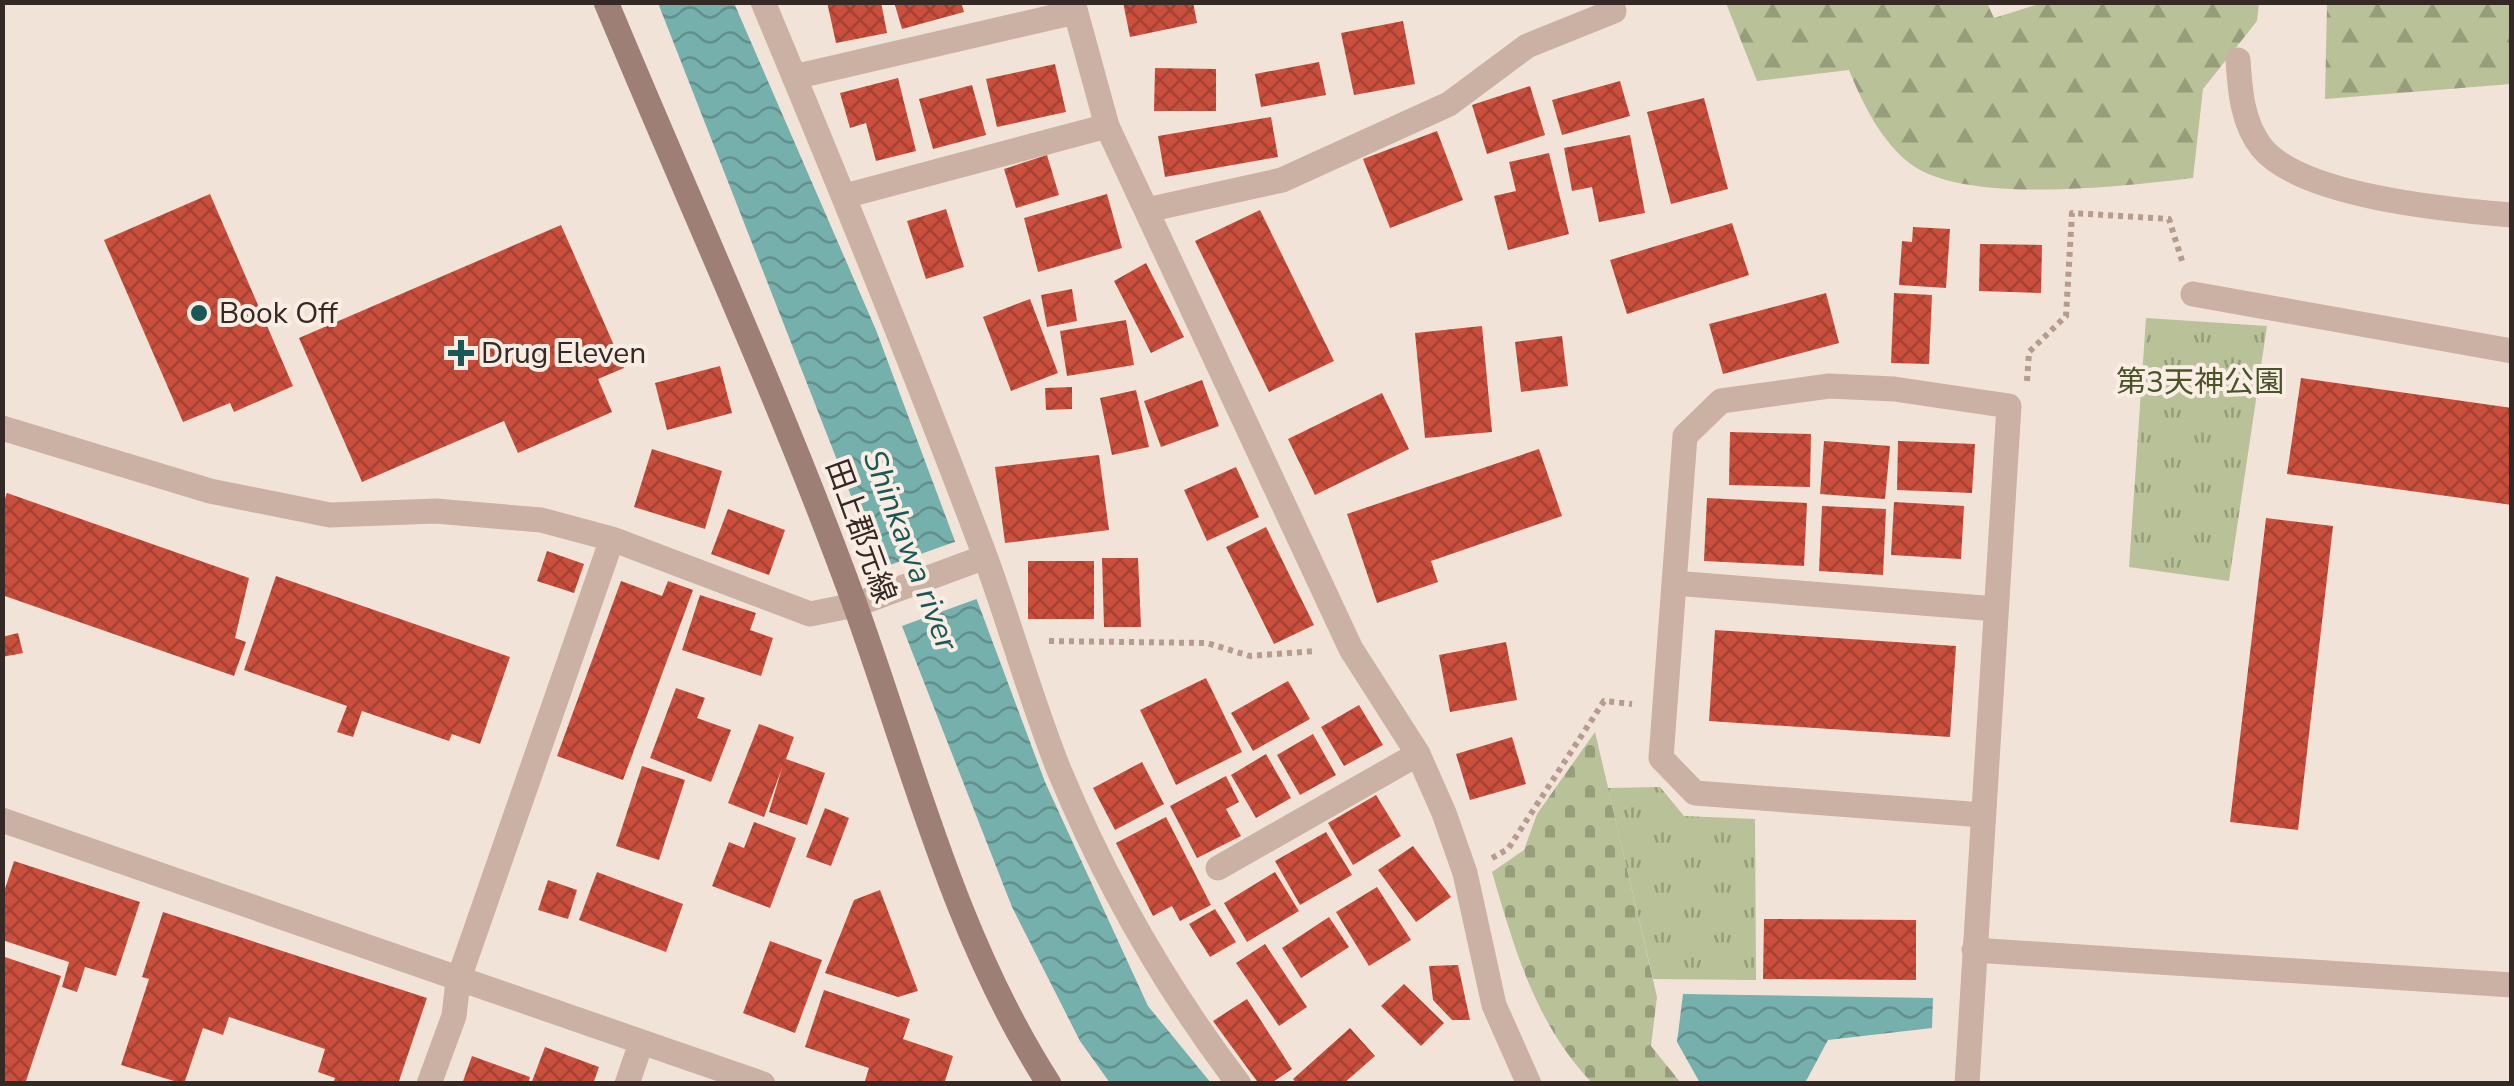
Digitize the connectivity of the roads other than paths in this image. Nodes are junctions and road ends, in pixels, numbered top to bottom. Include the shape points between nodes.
1 (606, 2) edge
2 (763, 2) edge
3 (1074, 7) edge
4 (1614, 11) dead end
5 (2238, 60) dead end
6 (794, 77) junction
7 (1106, 126) junction
8 (845, 196) junction
9 (1146, 210) junction
10 (2512, 216) edge
11 (2193, 294) road end
12 (2512, 351) edge
13 (2, 428) edge
14 (612, 538) junction
15 (985, 558) junction
16 (1674, 583) junction
17 (855, 606) junction
18 (1996, 610) junction
19 (1418, 754) junction
20 (1983, 815) junction
21 (2, 820) edge
22 (1218, 868) dead end
23 (1974, 950) junction
24 (458, 981) junction
25 (2512, 985) edge
26 (641, 1042) junction
27 (429, 1084) edge
28 (627, 1084) edge
29 (763, 1084) edge
30 (1048, 1084) edge
31 (1239, 1084) edge
32 (1529, 1084) edge
33 (1967, 1084) edge

1 - 17 street, 田上郡元線 via 785,422
2 - 6 street
3 - 6 street
3 - 7 street
4 - 9 street via 1527,46 1449,104 1282,180
5 - 10 street via 2240,104 2262,148 2302,177 2428,208
6 - 8 street
7 - 8 street
7 - 9 street
8 - 15 street
9 - 19 street via 1351,649
11 - 12 street
13 - 14 street via 210,490 330,514 436,511 541,520
14 - 17 street via 810,614
14 - 24 street
15 - 17 street
15 - 31 street via 1059,768 1108,875 1185,1012
16 - 18 street
16 - 18 street via 1685,436 1721,401 1829,386 1894,389 2009,406
16 - 20 street via 1661,758 1695,793
17 - 30 street, 田上郡元線 via 949,882 1006,1017
18 - 20 street
19 - 22 street
19 - 32 street via 1464,873 1494,1005
20 - 23 street
21 - 24 street
23 - 25 street
23 - 33 street
24 - 26 street
24 - 27 street via 454,1016
26 - 28 street
26 - 29 street

